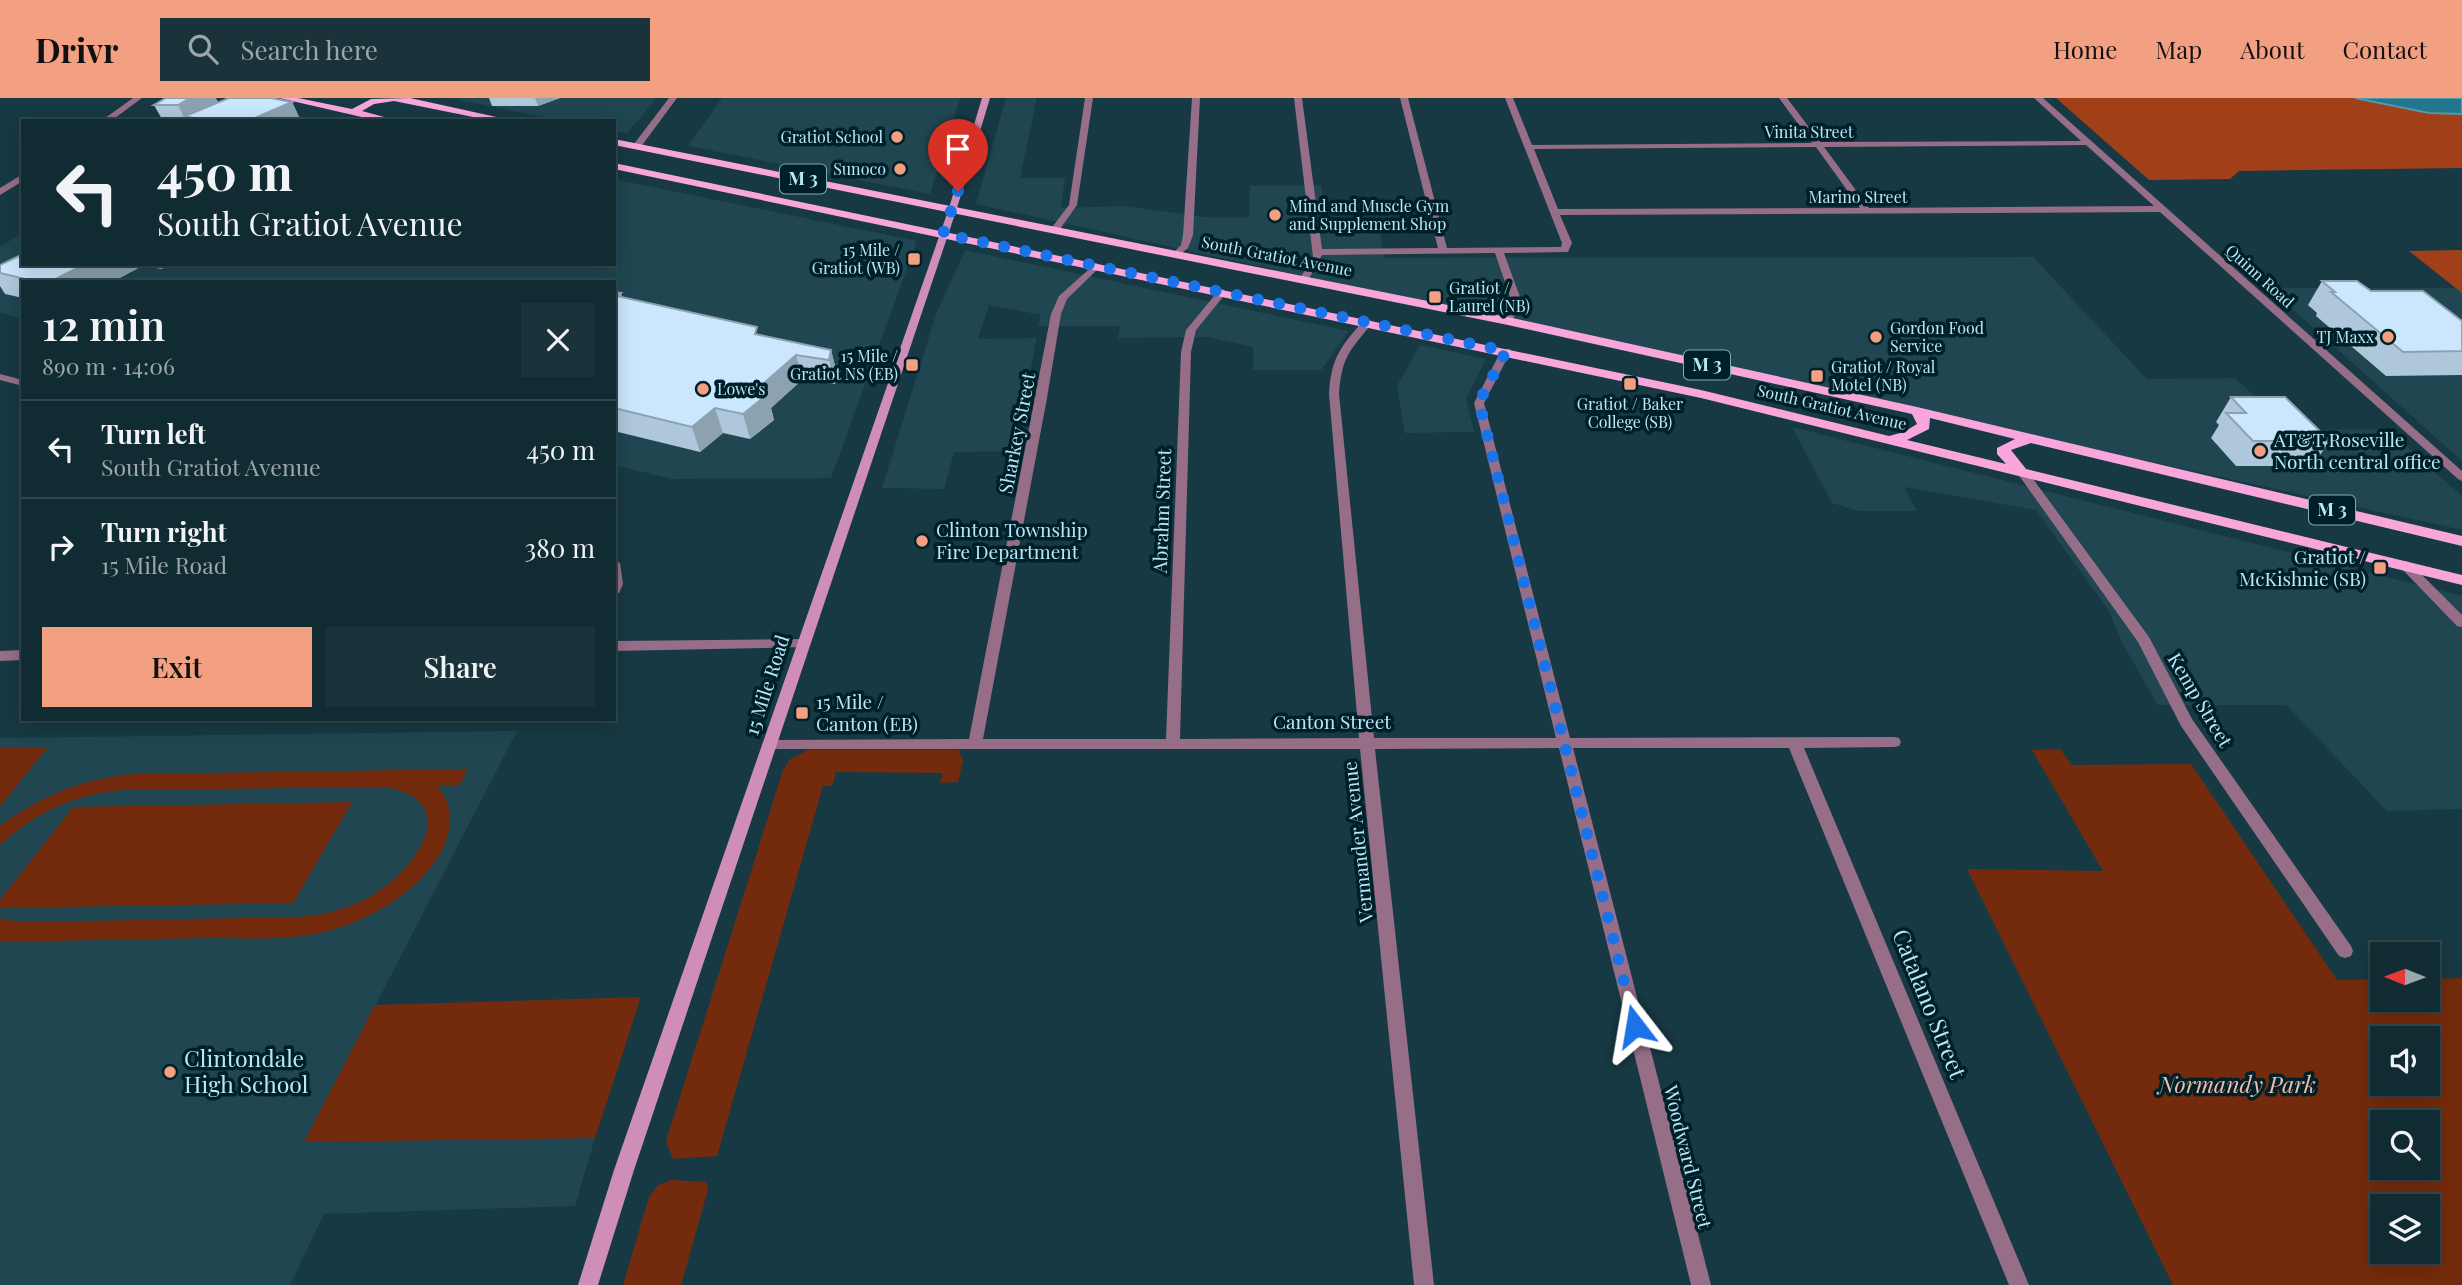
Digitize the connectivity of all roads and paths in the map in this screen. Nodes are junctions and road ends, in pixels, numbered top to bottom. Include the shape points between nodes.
1 (138, 98) edge
2 (284, 98) edge
3 (337, 98) edge
4 (394, 98) edge
5 (673, 98) edge
6 (986, 98) edge
7 (1089, 98) edge
8 (1196, 98) edge
9 (1298, 98) edge
10 (1404, 98) edge
11 (1509, 98) edge
12 (1783, 98) edge
13 (2038, 98) edge
14 (311, 104) junction
15 (354, 113) junction
16 (108, 119) edge
17 (384, 119) edge
18 (499, 119) edge
19 (616, 142) edge
20 (2089, 144) junction
21 (637, 146) junction
22 (1819, 146) junction
23 (1530, 147) junction
24 (616, 166) edge
25 (738, 167) junction
26 (21, 178) edge
27 (694, 182) junction
28 (0, 192) edge
29 (953, 208) junction
30 (2161, 209) junction
31 (1867, 211) junction
32 (1555, 212) junction
33 (1055, 230) junction
34 (943, 234) junction
35 (1443, 250) junction
36 (1499, 251) junction
37 (1317, 252) junction
38 (1177, 254) junction
39 (1096, 265) junction
40 (1256, 270) junction
41 (1139, 275) junction
42 (1304, 280) junction
43 (1222, 292) junction
44 (1508, 321) junction
45 (1367, 322) junction
46 (1506, 351) junction
47 (0, 377) edge
48 (21, 382) edge
49 (1917, 411) junction
50 (2030, 438) junction
51 (1893, 439) junction
52 (2021, 470) junction
53 (2462, 477) edge
54 (2462, 541) edge
55 (2405, 565) junction
56 (2462, 580) edge
57 (2462, 623) edge
58 (802, 644) junction
59 (616, 646) edge
60 (21, 655) edge
61 (0, 656) edge
62 (1562, 741) junction
63 (1173, 742) junction
64 (1367, 742) junction
65 (1794, 742) junction
66 (1894, 742) dead end
67 (771, 745) junction
68 (975, 745) junction
69 (2346, 951) dead end
70 (588, 1285) edge
71 (1424, 1285) edge
72 (1701, 1285) edge
73 (2019, 1285) edge

1 - 16 street
2 - 14 main road
3 - 14 main road
4 - 15 main road via 371,102
4 - 18 main road
5 - 21 street
6 - 29 main road, 15 Mile Road
7 - 33 street via 1073,205
8 - 38 street via 1188,235
9 - 37 street
10 - 35 street
11 - 23 street
12 - 22 street
13 - 20 street, Quinn Road
14 - 15 main road
15 - 17 main road
19 - 21 main road, South Gratiot Avenue / M 3
20 - 22 street, Vinita Street
20 - 30 street, Quinn Road
21 - 25 main road, South Gratiot Avenue / M 3
22 - 23 street, Vinita Street
22 - 31 street
23 - 32 street
24 - 27 main road, South Gratiot Avenue / M 3
25 - 27 main road
25 - 29 main road, South Gratiot Avenue / M 3
26 - 28 street
27 - 34 main road, South Gratiot Avenue / M 3
29 - 33 main road, South Gratiot Avenue / M 3
29 - 34 main road, 15 Mile Road
30 - 31 street, Marino Street
30 - 53 street, Quinn Road
31 - 32 street, Marino Street
32 - 36 street via 1567,243 1565,250
33 - 38 main road, South Gratiot Avenue / M 3
34 - 39 main road, South Gratiot Avenue / M 3
34 - 58 main road, 15 Mile Road
35 - 36 street
35 - 37 street
36 - 44 street via 1515,297
37 - 42 street
38 - 40 main road, South Gratiot Avenue / M 3
38 - 41 main road via 1168,267
39 - 41 main road, South Gratiot Avenue / M 3
39 - 68 street, Sharkey Street via 1062,298 1056,314
40 - 42 main road, South Gratiot Avenue / M 3
40 - 43 main road via 1232,277
41 - 43 main road, South Gratiot Avenue / M 3
42 - 44 main road, South Gratiot Avenue / M 3
43 - 45 main road, South Gratiot Avenue / M 3
43 - 63 street, Abrahm Street via 1191,330 1186,352
44 - 49 main road, South Gratiot Avenue / M 3
45 - 46 main road, South Gratiot Avenue / M 3
45 - 64 street, Vermander Avenue via 1336,365 1334,394
46 - 51 main road, South Gratiot Avenue / M 3
46 - 62 street, Woodward Street via 1479,402
47 - 48 street
49 - 50 main road, South Gratiot Avenue / M 3
49 - 51 main road via 1924,426
50 - 52 main road via 2004,448 2009,461
50 - 54 main road, South Gratiot Avenue / M 3
51 - 52 main road, South Gratiot Avenue / M 3
52 - 55 main road, South Gratiot Avenue / M 3
52 - 69 street, Kemp Street via 2130,619 2186,722
55 - 56 main road, South Gratiot Avenue / M 3
55 - 57 street
58 - 59 street
58 - 67 main road, 15 Mile Road
60 - 61 street
62 - 64 street, Canton Street
62 - 65 street, Canton Street
62 - 72 street, Woodward Street
63 - 64 street, Canton Street
63 - 68 street, Canton Street
64 - 71 street, Vermander Avenue
65 - 66 street, Canton Street
65 - 73 street, Catalano Street
67 - 68 street, Canton Street
67 - 70 main road, 15 Mile Road

